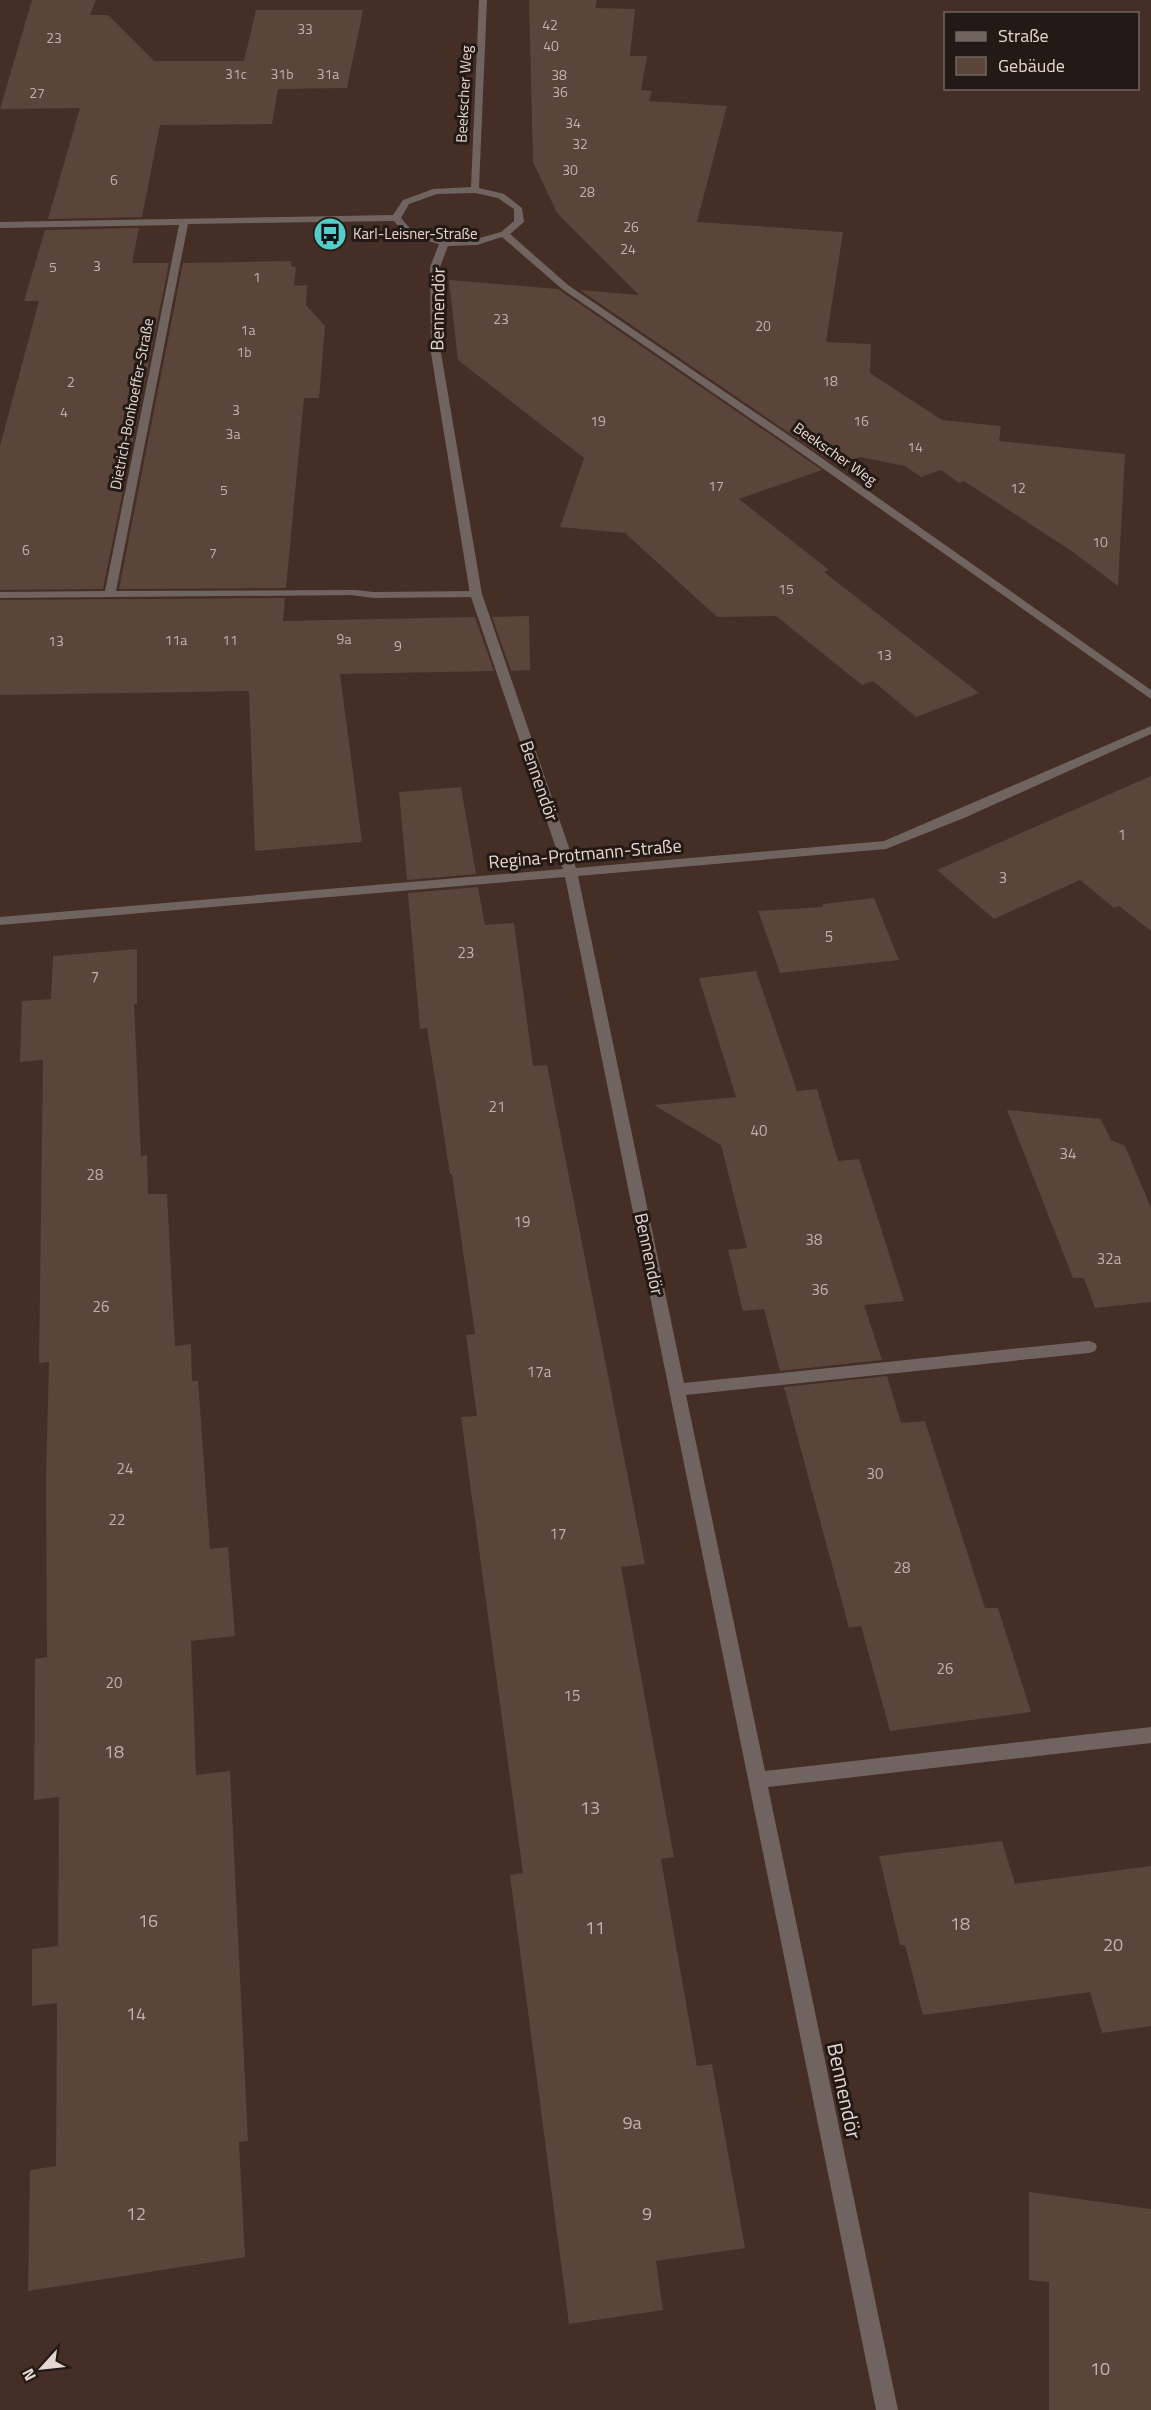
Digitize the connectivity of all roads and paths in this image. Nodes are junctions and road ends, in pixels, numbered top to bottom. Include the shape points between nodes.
1 (483, 0) edge
2 (475, 190) junction
3 (396, 219) junction
4 (184, 222) junction
5 (0, 225) edge
6 (504, 234) junction
7 (444, 243) junction
8 (110, 593) junction
9 (476, 594) junction
10 (0, 595) edge
11 (1151, 695) edge
12 (1151, 730) edge
13 (571, 873) junction
14 (0, 921) edge
15 (1089, 1347) dead end
16 (677, 1390) junction
17 (1151, 1735) edge
18 (758, 1780) junction
19 (887, 2410) edge

1 - 2 street, Beekscher Weg
2 - 3 street via 436,191 406,202
2 - 6 street via 501,196 518,208 519,222
3 - 4 street
3 - 7 street via 410,234
4 - 5 street
4 - 8 street, Dietrich-Bonhoeffer-Straße
6 - 7 street via 477,242
6 - 11 street, Beekscher Weg via 565,286
7 - 9 street, Bennendör via 435,267 436,353
8 - 9 street
8 - 10 street
9 - 13 street, Bennendör
12 - 13 street, Regina-Protmann-Straße via 886,845
13 - 14 street, Regina-Protmann-Straße
13 - 16 street, Bennendör
15 - 16 street
16 - 18 street, Bennendör
17 - 18 street
18 - 19 street, Bennendör

